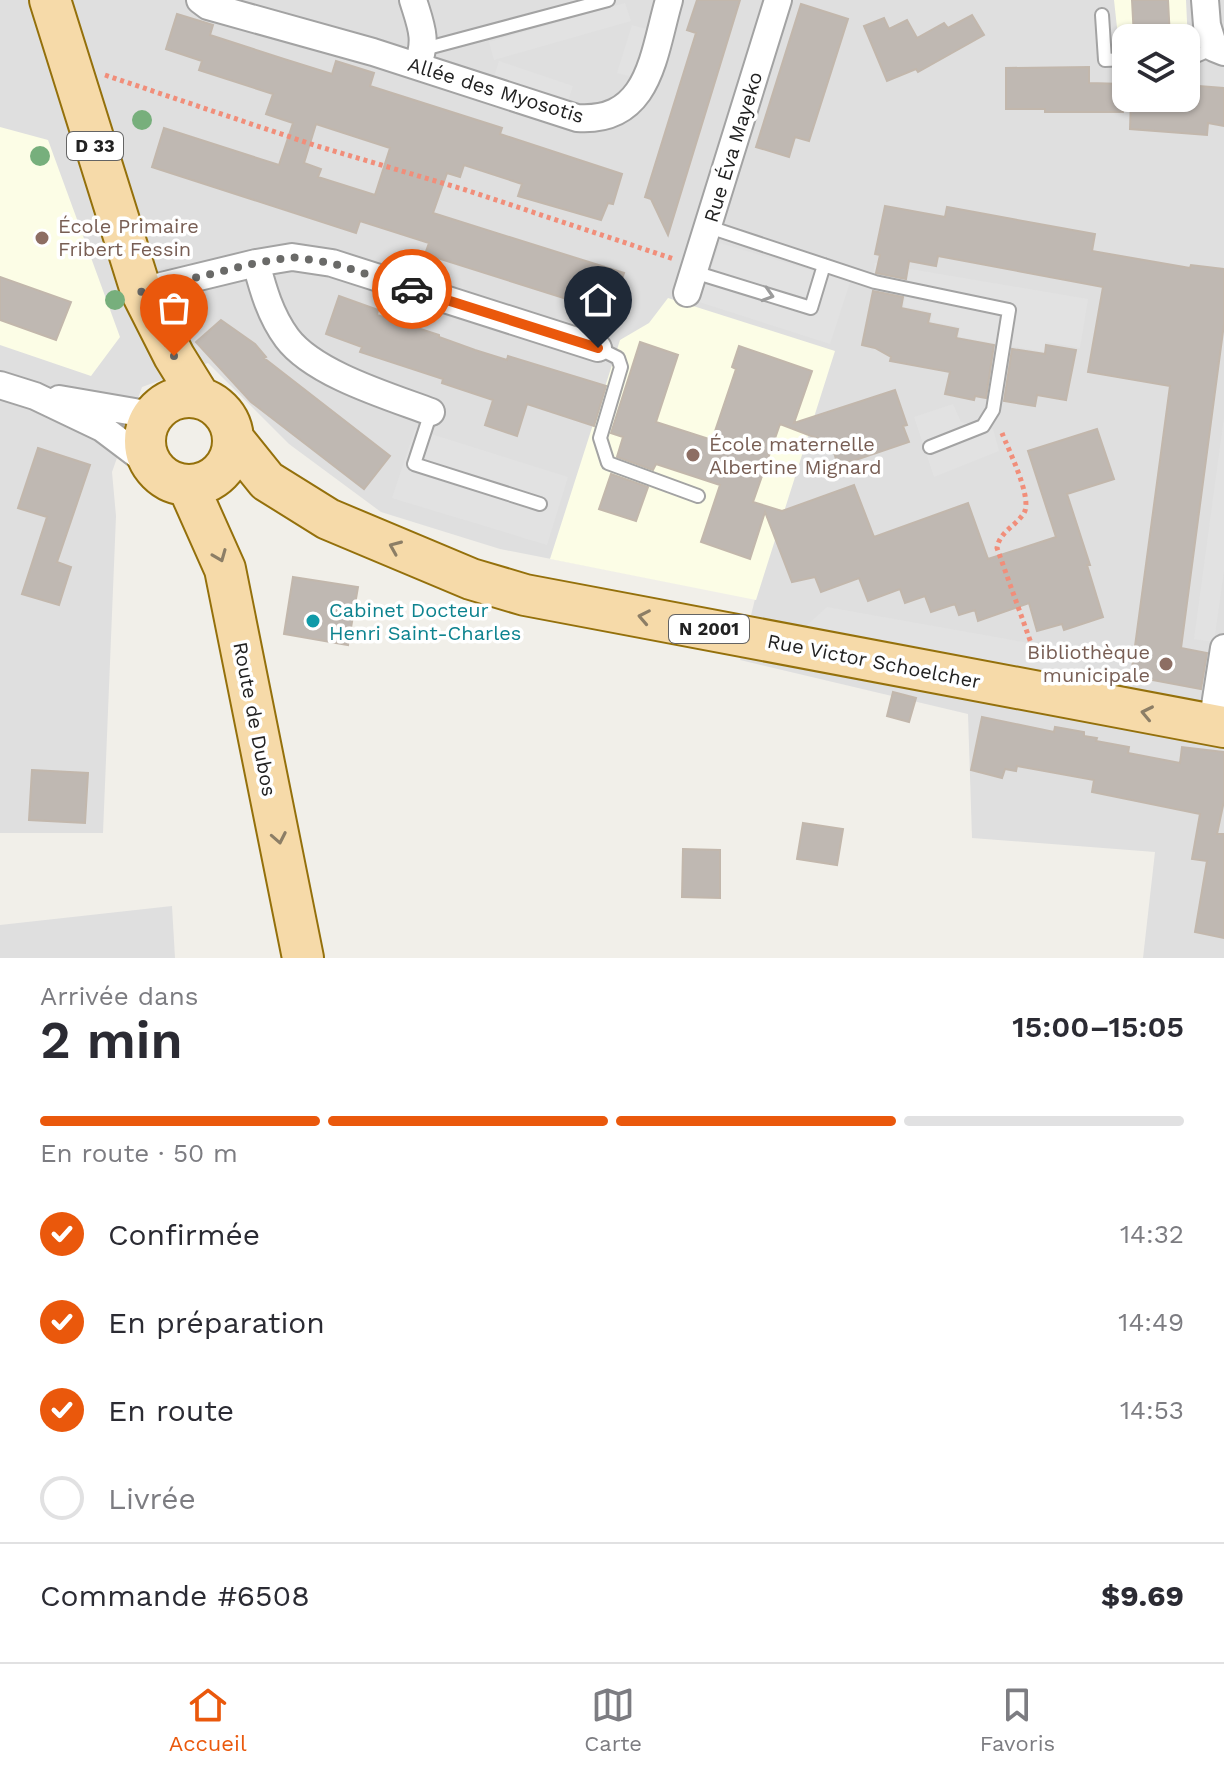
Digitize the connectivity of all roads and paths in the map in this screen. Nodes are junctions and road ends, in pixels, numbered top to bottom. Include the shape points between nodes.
1 (50, 0) edge
2 (200, 0) edge
3 (413, 0) edge
4 (608, 0) edge
5 (669, 0) edge
6 (778, 0) edge
7 (1205, 0) edge
8 (248, 9) edge
9 (1102, 15) dead end
10 (1219, 50) edge
11 (420, 58) junction
12 (1112, 60) edge
13 (72, 71) junction
14 (709, 227) junction
15 (256, 263) junction
16 (824, 265) junction
17 (692, 277) junction
18 (141, 291) junction
19 (598, 348) joint
20 (0, 385) edge
21 (35, 396) junction
22 (200, 398) junction
23 (993, 410) junction
24 (431, 412) joint
25 (154, 413) junction
26 (234, 440) junction
27 (930, 447) dead end
28 (151, 465) junction
29 (188, 486) junction
30 (698, 496) dead end
31 (540, 504) dead end
32 (1031, 643) dead end
33 (1224, 648) edge
34 (1218, 726) edge
35 (303, 958) edge

1 - 13 main road, D 33
2 - 8 street, Allée des Myosotis via 208,6
3 - 11 street via 423,32
4 - 11 lane
5 - 11 street, Allée des Myosotis via 642,89 628,105 597,120 577,118
6 - 14 street, Rue Éva Mayeko
7 - 10 street via 1207,25
8 - 11 street, Allée des Myosotis
9 - 12 lane via 1105,60
13 - 17 path via 112,76 466,190
13 - 18 main road, D 33
14 - 16 lane
14 - 17 street, Rue Éva Mayeko
15 - 18 street
15 - 19 street via 292,257 332,263
15 - 24 street via 272,314 289,341 331,373
17 -> 16 lane via 811,308
16 - 23 lane via 875,282 1009,310
18 - 22 main road, D 33
18 - 25 main road, D 33
19 - 30 lane via 618,358 621,367 600,438 608,463
20 - 21 street
21 - 25 street
21 - 28 street via 102,428
22 - 25 main road via 169,401
22 - 26 main road via 224,413
23 - 27 lane via 983,426
23 - 32 path via 1026,499 1024,513 999,538 997,548
24 - 31 lane via 414,464
25 - 28 main road via 145,431
26 - 29 main road via 225,467 202,484
34 -> 26 main road, Rue Victor Schoelcher / N 2001 via 525,595 328,519 267,481
28 - 29 main road via 160,476
29 -> 35 main road, Route de Dubos via 225,569
33 - 34 street

